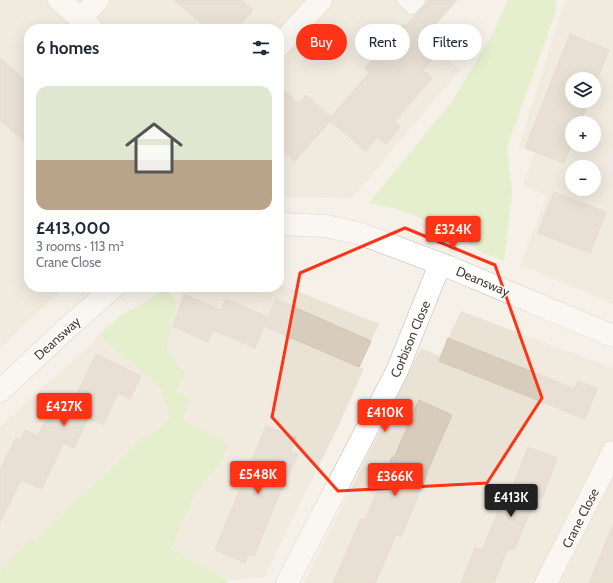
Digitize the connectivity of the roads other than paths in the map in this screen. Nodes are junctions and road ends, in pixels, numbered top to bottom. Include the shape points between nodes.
1 (58, 0) edge
2 (98, 0) edge
3 (321, 0) edge
4 (403, 0) edge
5 (419, 0) edge
6 (86, 24) edge
7 (284, 41) edge
8 (284, 224) edge
9 (440, 264) junction
10 (108, 292) edge
11 (613, 336) edge
12 (0, 391) edge
13 (613, 452) edge
14 (287, 583) edge
15 (546, 583) edge

1 - 6 street
2 - 6 street
3 - 7 street
4 - 5 lane via 412,8
8 - 9 street, Deansway via 326,226 344,230
9 - 11 street, Deansway
9 - 14 street, Corbison Close via 397,371
10 - 12 street, Deansway
13 - 15 street, Crane Close

